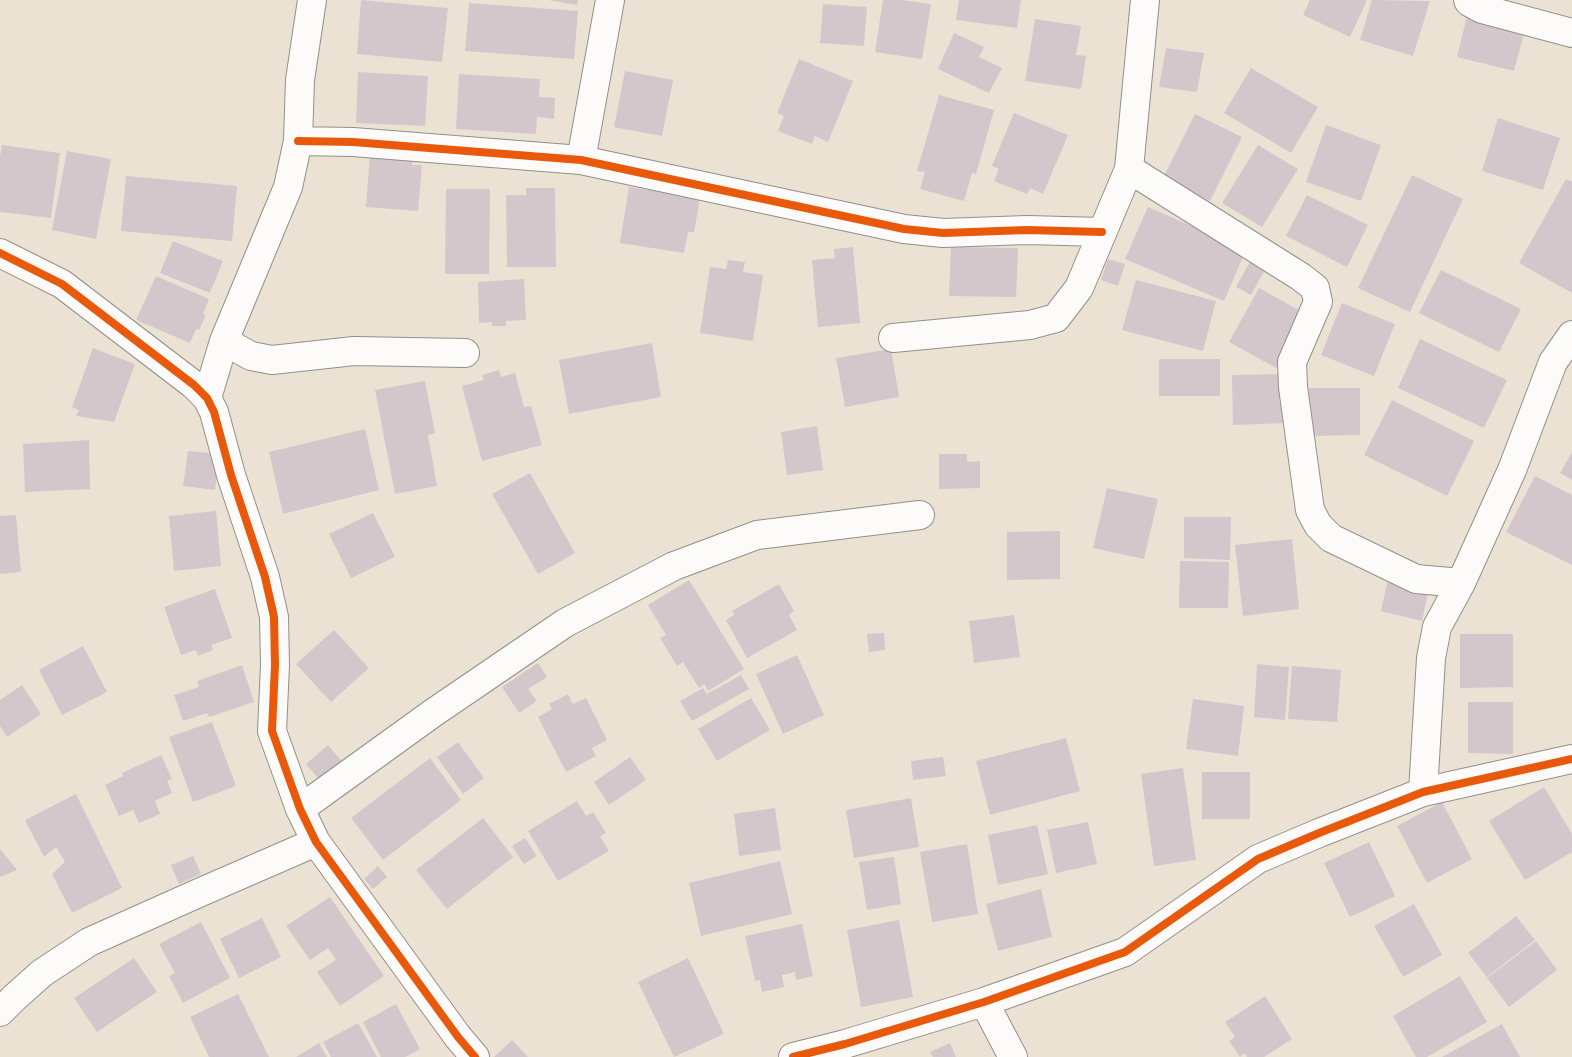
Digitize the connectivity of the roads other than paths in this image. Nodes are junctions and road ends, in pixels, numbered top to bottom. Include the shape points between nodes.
1 (312, 0) edge
2 (610, 0) edge
3 (1145, 0) edge
4 (1468, 0) edge
5 (1572, 34) edge
6 (298, 141) junction
7 (581, 160) junction
8 (1129, 168) junction
9 (1102, 232) junction
10 (0, 253) edge
11 (1572, 335) edge
12 (893, 338) dead end
13 (224, 341) junction
14 (465, 353) dead end
15 (207, 398) junction
16 (920, 515) dead end
17 (1461, 583) junction
18 (1572, 760) edge
19 (1423, 792) junction
20 (300, 809) junction
21 (316, 842) junction
22 (984, 1002) junction
23 (0, 1012) edge
24 (476, 1057) edge
25 (793, 1057) edge
26 (1012, 1057) edge

1 - 6 street via 300,80
2 - 7 street
3 - 8 street
4 - 5 street via 1482,9
6 - 7 street via 352,142
6 - 13 street via 288,187
7 - 9 street via 904,229 943,233
8 - 9 street
8 - 17 street via 1315,288 1318,302 1292,362 1310,510 1318,526 1331,538 1416,579
9 - 12 street via 1079,288 1056,318 1030,325
10 - 15 street via 62,284
11 - 17 street via 1553,362 1512,470
13 - 14 street via 251,356 272,360 354,352
13 - 15 street
15 - 20 street via 265,577 274,617 272,731
16 - 20 street via 758,535 674,566 565,624 433,713
17 - 19 street via 1438,626 1431,658
18 - 19 street
19 - 22 street via 1258,859 1125,952
20 - 21 street
21 - 23 street via 90,942 42,974
21 - 24 street
22 - 25 street
22 - 26 street

